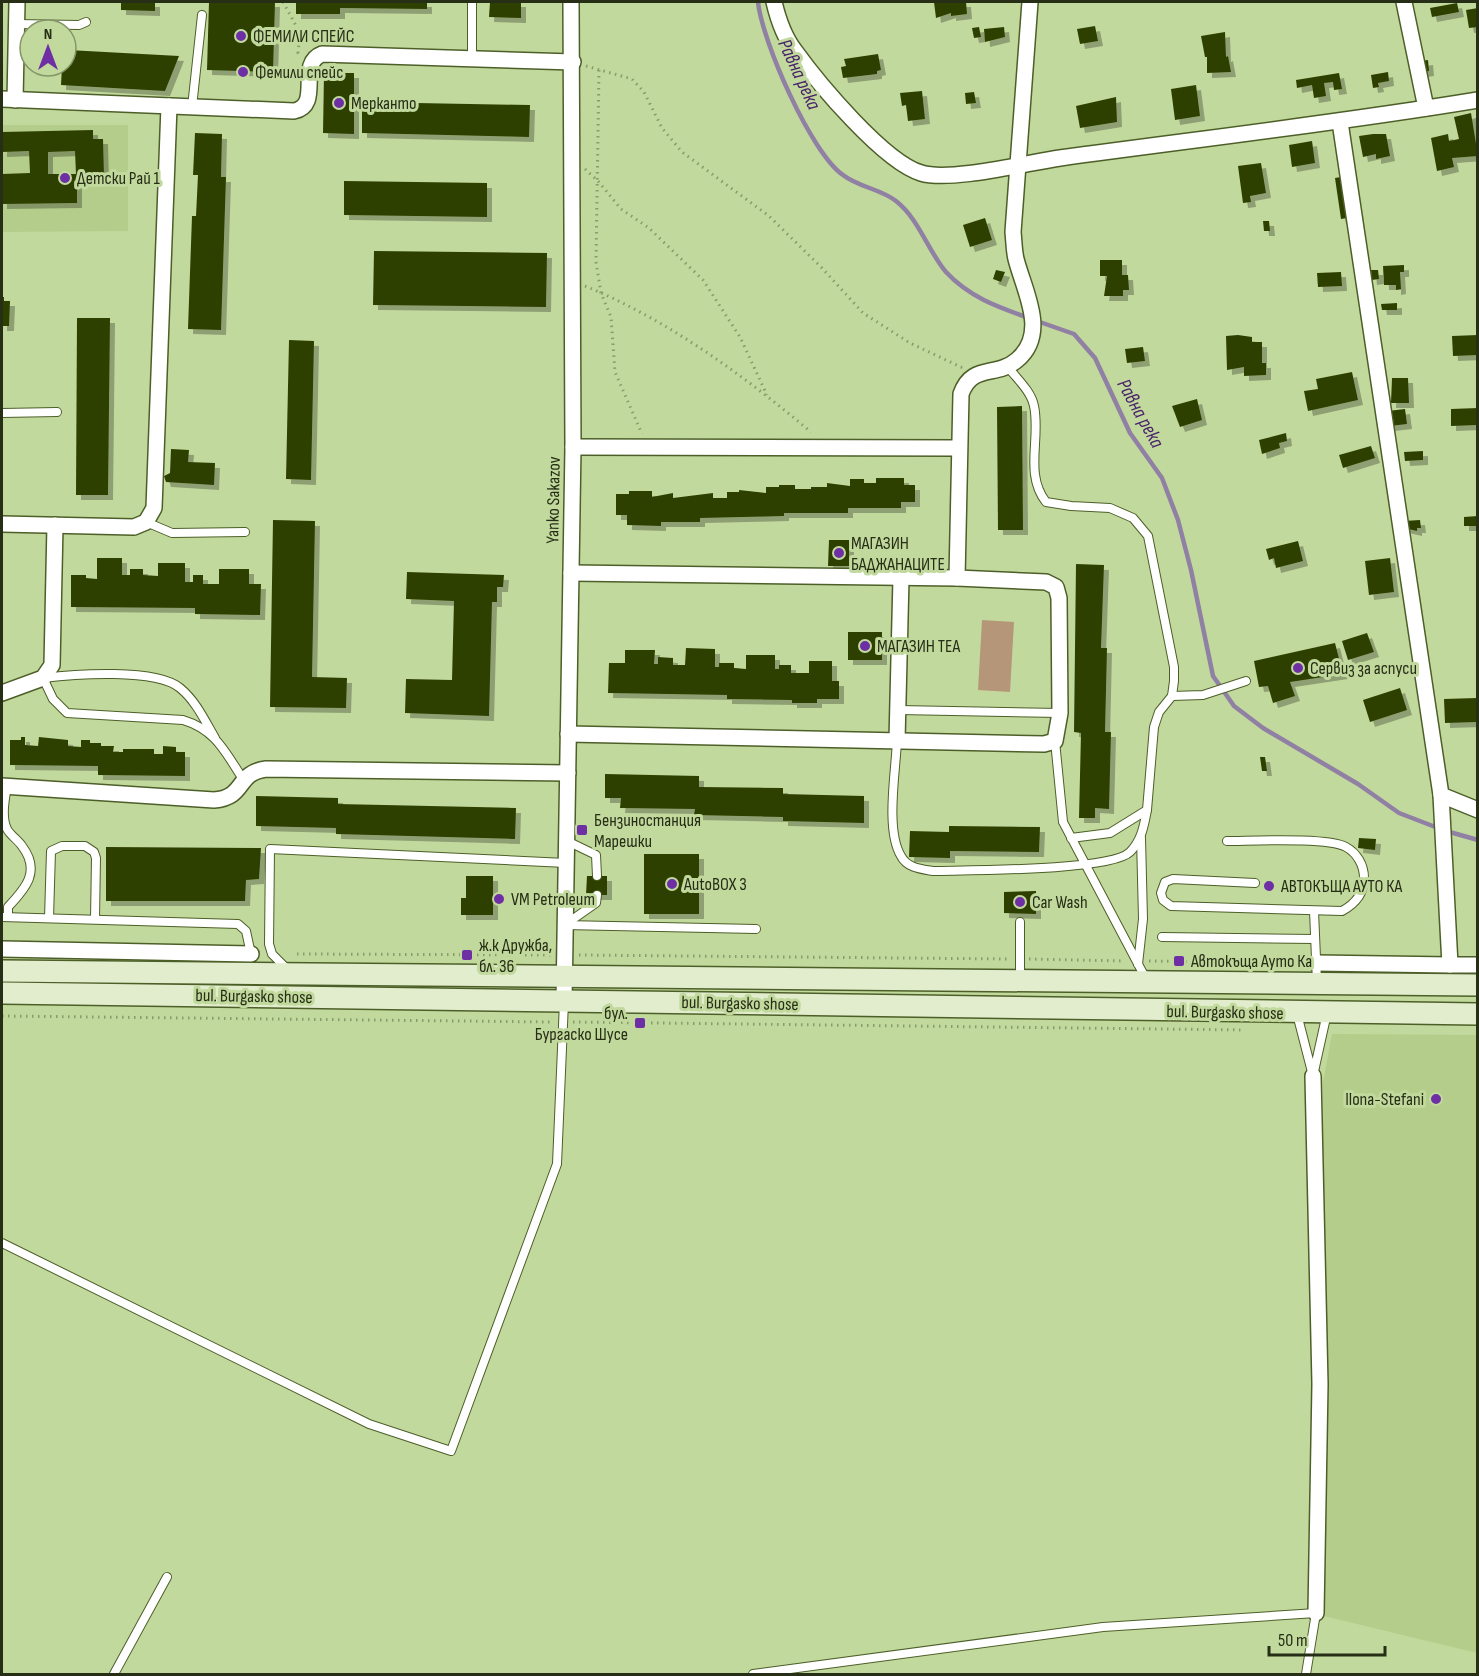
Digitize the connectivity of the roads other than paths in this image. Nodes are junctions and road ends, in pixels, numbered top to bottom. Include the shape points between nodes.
1 (17, 2) edge
2 (472, 2) edge
3 (572, 2) edge
4 (774, 2) edge
5 (1030, 2) edge
6 (1404, 2) edge
7 (202, 15) dead end
8 (86, 22) dead end
9 (16, 24) junction
10 (472, 58) junction
11 (573, 62) junction
12 (8, 100) edge
13 (1478, 100) edge
14 (169, 106) junction
15 (192, 107) junction
16 (1426, 108) junction
17 (1340, 122) junction
18 (1018, 164) junction
19 (1008, 367) junction
20 (57, 412) dead end
21 (2, 413) edge
22 (573, 447) junction
23 (958, 448) junction
24 (146, 522) junction
25 (2, 524) edge
26 (55, 525) junction
27 (245, 532) dead end
28 (572, 573) junction
29 (901, 578) junction
30 (957, 578) junction
31 (44, 678) junction
32 (1246, 681) dead end
33 (2, 693) edge
34 (1172, 696) junction
35 (898, 710) junction
36 (1060, 713) junction
37 (568, 734) junction
38 (215, 738) junction
39 (897, 740) junction
40 (1055, 741) junction
41 (568, 773) junction
42 (243, 780) junction
43 (4, 786) edge
44 (1441, 795) junction
45 (1147, 810) junction
46 (1478, 810) edge
47 (3, 822) edge
48 (1071, 838) junction
49 (1141, 838) junction
50 (567, 841) junction
51 (1227, 841) dead end
52 (566, 863) junction
53 (1085, 865) junction
54 (597, 876) dead end
55 (1255, 883) dead end
56 (597, 895) dead end
57 (2, 899) edge
58 (8, 907) junction
59 (1314, 911) junction
60 (5, 917) edge
61 (49, 918) junction
62 (95, 919) junction
63 (1020, 922) dead end
64 (564, 925) junction
65 (756, 929) dead end
66 (1162, 937) dead end
67 (1315, 939) junction
68 (2, 949) edge
69 (251, 954) joint
70 (1450, 964) junction
71 (1478, 965) edge
72 (1140, 967) junction
73 (2, 971) edge
74 (1316, 973) junction
75 (306, 976) junction
76 (564, 977) junction
77 (1020, 981) junction
78 (1478, 985) edge
79 (2, 993) edge
80 (564, 1000) junction
81 (1296, 1013) junction
82 (1327, 1013) junction
83 (1478, 1014) edge
84 (1313, 1076) junction
85 (2, 1243) edge
86 (167, 1577) dead end
87 (1316, 1613) junction
88 (114, 1674) edge
89 (753, 1674) edge
90 (1306, 1674) edge

1 - 9 street
2 - 10 lane
3 - 11 street, Yanko Sakazov
4 - 18 street via 783,32 794,51 857,125 898,160 920,173 943,177
5 - 18 street
6 - 16 street
7 - 15 lane
8 - 9 lane
9 - 12 street
10 - 11 street
10 - 15 street via 327,54 314,59 308,100 298,110
11 - 22 street, Yanko Sakazov
12 - 14 street
13 - 16 street
14 - 15 street
14 - 24 street via 156,501
16 - 17 street
17 - 18 street
17 - 44 street
18 - 19 street via 1015,258 1032,308 1032,330 1024,353
19 - 23 street via 976,374 965,382
19 - 34 lane via 1034,406 1037,490 1046,502 1110,508 1133,518 1148,536 1174,667
20 - 21 lane
22 - 23 street
22 - 28 street, Yanko Sakazov
23 - 30 street
24 - 26 street via 127,528
24 - 27 lane via 172,533
25 - 26 street
26 - 31 street via 52,664
28 - 29 street
28 - 37 street, Yanko Sakazov
29 - 30 street
29 - 35 street
30 - 36 street via 1046,582 1056,587
31 - 33 street
31 - 38 lane via 53,699 67,713 183,720 201,726
31 - 38 lane via 154,676 169,680 192,700
32 - 34 lane via 1203,694
34 - 45 lane via 1159,712 1154,727
35 - 36 lane
35 - 39 street
36 - 40 street
37 - 39 street
37 - 41 street, Yanko Sakazov
38 - 42 lane
39 - 40 street via 1044,744
39 - 53 lane via 893,813 896,842 901,857 913,867 933,871
40 - 48 lane via 1063,822
41 - 42 street via 266,769 253,771
41 - 50 street, Yanko Sakazov
42 - 43 street via 228,799 214,800
43 - 47 lane
44 - 46 street
44 - 70 street
45 - 48 lane via 1110,833
45 - 49 lane
47 - 58 lane via 27,852 32,872 23,891
48 - 53 lane
49 - 53 lane via 1129,854
49 - 72 lane
50 - 52 street, Yanko Sakazov
50 - 54 lane via 596,855
51 - 59 lane via 1335,843 1353,853 1364,881 1356,901 1342,910
52 - 64 street, Yanko Sakazov
52 - 75 lane via 270,849 272,954 288,969
53 - 72 lane
55 - 59 lane via 1173,879 1165,882 1161,893 1164,902 1171,906
56 - 64 lane via 596,903
57 - 58 lane
58 - 60 lane
59 - 67 lane
60 - 61 lane
61 - 62 lane
61 - 62 lane via 51,851 62,846 85,846 96,858
62 - 69 lane via 238,924 246,931
63 - 77 lane
64 - 65 lane
64 - 76 street, Yanko Sakazov
66 - 67 lane
67 - 74 lane
68 - 69 street
70 - 71 street
70 - 74 street
72 - 74 main road, bul. Burgasko shose
72 - 77 main road, bul. Burgasko shose
73 - 75 main road, bul. Burgasko shose
74 - 78 main road, bul. Burgasko shose
75 - 76 main road, bul. Burgasko shose
76 - 77 main road, bul. Burgasko shose
76 - 80 street, Yanko Sakazov
79 - 80 main road, bul. Burgasko shose
80 - 81 main road, bul. Burgasko shose
80 - 85 lane via 557,1164 451,1451 369,1424
81 - 82 main road, bul. Burgasko shose
81 - 84 lane
82 - 83 main road, bul. Burgasko shose
82 - 84 lane
84 - 87 street via 1320,1384
86 - 88 lane
87 - 89 lane via 1103,1627
87 - 90 lane

